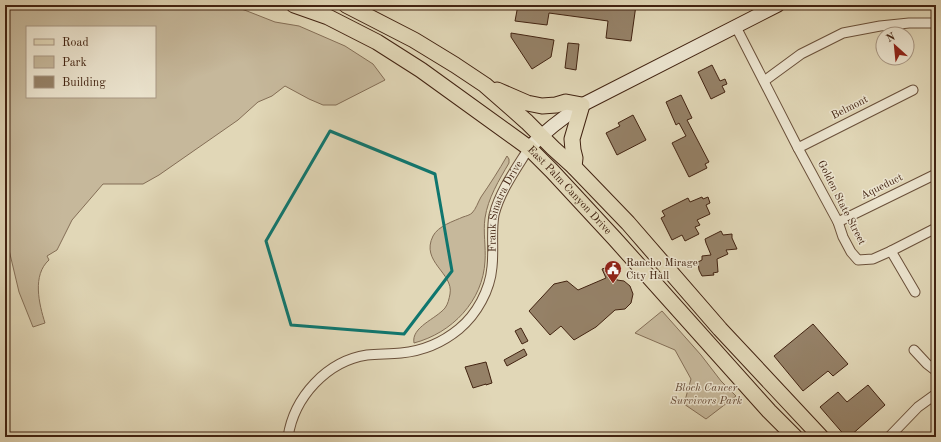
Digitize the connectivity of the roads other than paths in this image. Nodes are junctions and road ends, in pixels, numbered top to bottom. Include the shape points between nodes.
1 (294, 5) edge
2 (346, 5) edge
3 (778, 5) edge
4 (936, 23) edge
5 (736, 27) junction
6 (764, 81) junction
7 (485, 85) junction
8 (913, 90) dead end
9 (582, 105) junction
10 (541, 136) junction
11 (529, 148) junction
12 (798, 148) junction
13 (574, 168) junction
14 (936, 174) edge
15 (838, 222) junction
16 (936, 228) edge
17 (891, 251) junction
18 (915, 292) dead end
19 (914, 350) dead end
20 (936, 371) edge
21 (936, 394) edge
22 (288, 437) edge
23 (795, 437) edge
24 (821, 437) edge
25 (889, 437) edge

1 - 11 main road, East Palm Canyon Drive via 328,17 377,42 421,70
2 - 7 main road, East Palm Canyon Drive via 414,40
3 - 5 main road, Frank Sinatra Drive
4 - 6 street via 880,26 843,33 802,54
5 - 6 street, Golden State Street
5 - 9 main road, Frank Sinatra Drive
6 - 12 street, Golden State Street
7 - 9 main road via 527,103 542,106 566,102
7 - 10 main road, East Palm Canyon Drive
8 - 12 street, Belmont
9 - 10 main road, Frank Sinatra Drive
9 - 13 main road via 572,139
10 - 11 main road, Frank Sinatra Drive
10 - 13 main road, East Palm Canyon Drive
11 - 22 street, Frank Sinatra Drive via 497,205 492,236 490,279 482,300 468,320 443,341 424,349 366,355 355,358 324,375 301,401
11 - 23 main road, East Palm Canyon Drive
12 - 15 street, Golden State Street
13 - 24 main road, East Palm Canyon Drive via 628,223 720,329
14 - 15 street, Aqueduct
15 - 17 street, Golden State Street via 848,247 858,260 873,259
16 - 17 street, Golden State Street
17 - 18 street
19 - 20 street
21 - 25 street via 918,407

